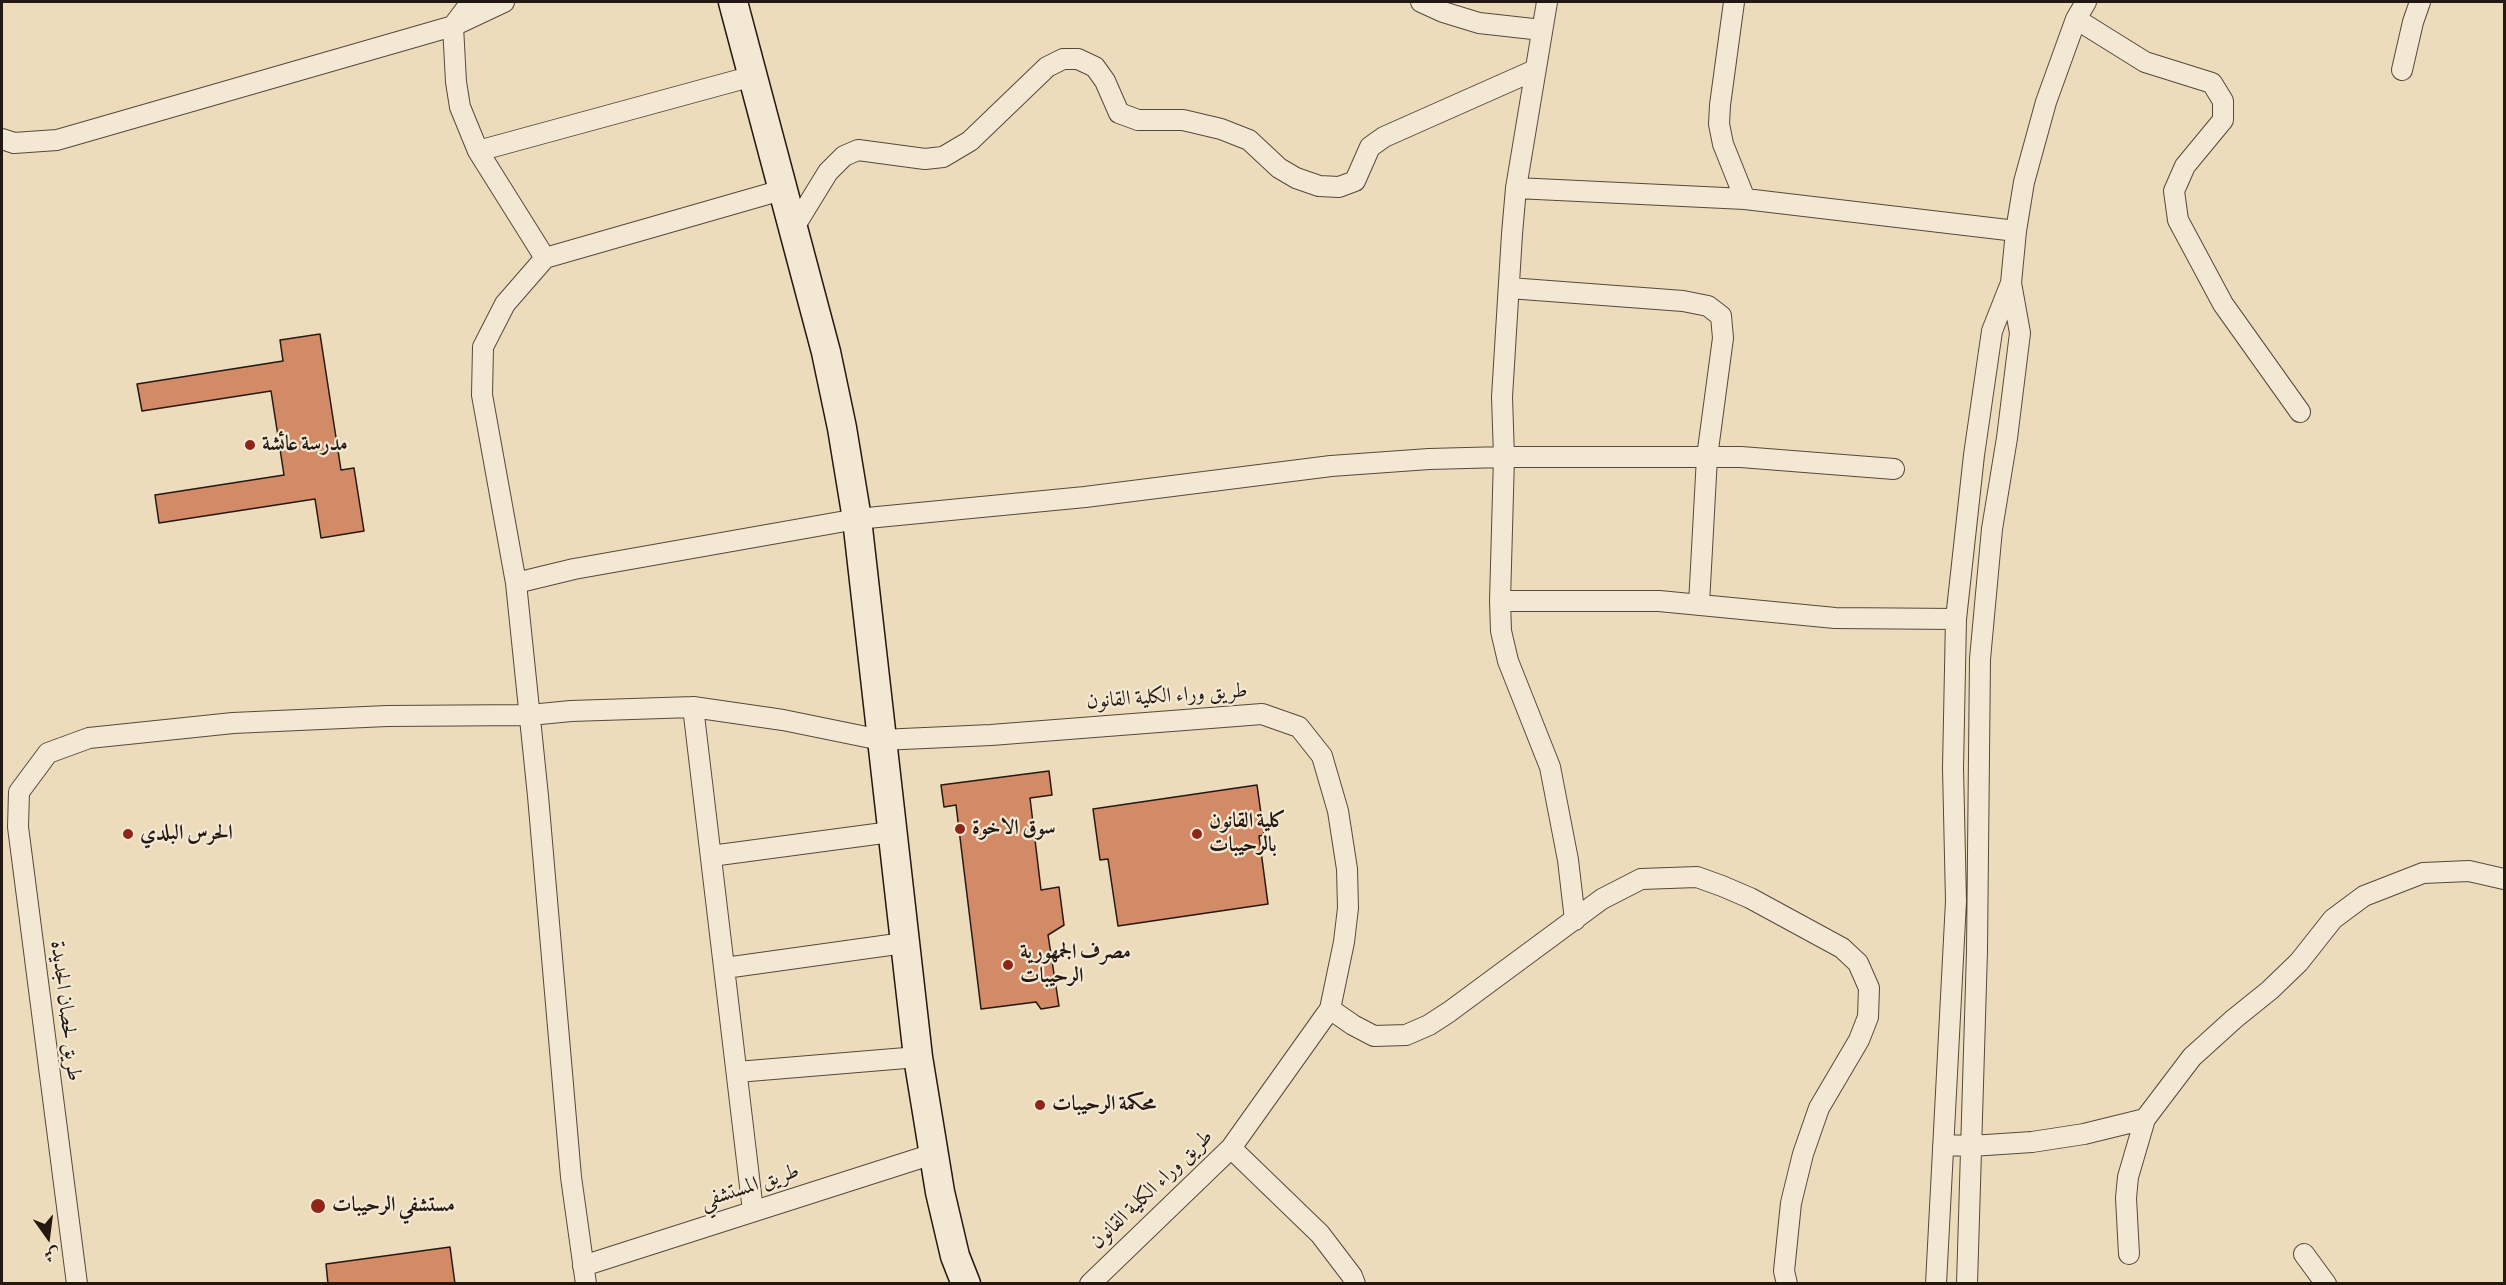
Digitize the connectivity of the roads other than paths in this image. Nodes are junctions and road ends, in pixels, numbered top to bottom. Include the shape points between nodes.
1 (471, 2) edge
2 (504, 2) edge
3 (733, 2) edge
4 (1421, 2) edge
5 (1547, 2) edge
6 (1734, 2) edge
7 (2086, 2) edge
8 (2420, 2) edge
9 (2076, 19) junction
10 (453, 26) junction
11 (1542, 30) junction
12 (1535, 70) junction
13 (2402, 70) dead end
14 (753, 76) junction
15 (2, 139) edge
16 (478, 151) junction
17 (1516, 188) junction
18 (782, 190) junction
19 (1745, 199) junction
20 (793, 229) junction
21 (2016, 231) junction
22 (545, 258) junction
23 (2011, 283) junction
24 (1509, 288) junction
25 (2300, 412) dead end
26 (1504, 457) junction
27 (1707, 457) junction
28 (1894, 469) dead end
29 (857, 519) junction
30 (516, 583) junction
31 (1500, 601) junction
32 (1699, 604) junction
33 (1956, 619) junction
34 (693, 707) junction
35 (530, 715) junction
36 (881, 741) junction
37 (48, 753) joint
38 (891, 832) junction
39 (711, 856) junction
40 (2505, 879) edge
41 (1977, 900) junction
42 (1956, 901) junction
43 (1575, 920) junction
44 (904, 944) junction
45 (724, 968) junction
46 (1330, 1009) junction
47 (918, 1057) junction
48 (737, 1072) junction
49 (2145, 1119) junction
50 (1943, 1146) junction
51 (1971, 1146) junction
52 (1231, 1148) junction
53 (933, 1154) junction
54 (753, 1211) junction
55 (2129, 1254) dead end
56 (2304, 1254) dead end
57 (585, 1275) edge
58 (77, 1284) edge
59 (966, 1284) edge
60 (1090, 1284) edge
61 (1355, 1284) edge
62 (1787, 1284) edge
63 (1936, 1284) edge
64 (1967, 1284) edge
65 (2326, 1284) edge

1 - 10 street
2 - 10 street
3 - 14 main road
4 - 11 street via 1479,23
5 - 11 street
6 - 19 street via 1719,124
7 - 9 street
8 - 13 street
9 - 21 street via 2046,102 2024,182
9 - 25 street via 2145,62 2212,83 2223,101 2223,120 2185,166 2174,191 2178,220 2223,304
10 - 15 street via 57,140 14,143
10 - 16 street via 460,107
11 - 12 street
12 - 17 street
12 - 20 street via 1384,136 1370,147 1355,181 1339,188 1296,178 1249,140 1221,129 1183,120 1138,120 1119,113 1095,67 1078,58 1063,59 1047,67 970,141 943,156 925,159 858,150 844,156 828,172
14 - 16 street
14 - 18 main road
16 - 22 street
17 - 19 street
17 - 24 street
18 - 20 main road
18 - 22 street
19 - 21 street
20 - 29 main road via 826,352
21 - 23 street
22 - 30 street via 505,304 483,347 482,395
23 - 33 street via 1992,331
23 - 41 street via 2020,333 1992,529 1980,659
24 - 26 street via 1502,397
24 - 27 street via 1683,301 1708,306 1721,316 1722,338
26 - 27 street
26 - 29 street via 1331,466 1085,497
26 - 31 street
27 - 28 street
27 - 32 street
29 - 30 street via 574,569
29 - 36 main road
30 - 35 street
31 - 32 street via 1659,600
31 - 43 street via 1508,661 1550,767
32 - 33 street via 1836,618
33 - 42 street
34 - 35 street, طريق وراء الكلية القانون
34 - 36 street, طريق وراء الكلية القانون via 773,718
34 - 39 street
35 - 37 street, طريق وراء الكلية القانون via 233,723 89,738
35 - 57 street via 563,1096
36 - 38 main road
36 - 46 street, طريق وراء الكلية القانون via 1262,714 1299,727 1322,756 1338,811 1347,869 1344,942
37 - 58 street, طريق لحصان الجديدة via 20,792 18,826
38 - 39 street
38 - 44 main road
39 - 45 street
40 - 49 street via 2469,871 2423,873 2364,896 2333,919 2299,962 2192,1057
41 - 42 street
41 - 51 street
42 - 50 street
43 - 46 street via 1449,1012 1406,1035 1374,1036
43 - 62 street via 1641,879 1697,877 1750,898 1842,948 1858,963 1869,988 1868,1017 1819,1108 1803,1154 1791,1203 1784,1271
44 - 45 street
44 - 47 main road
45 - 48 street
46 - 52 street, طريق وراء الكلية القانون
47 - 48 street
47 - 53 main road
48 - 54 street
49 - 51 street via 2084,1134
49 - 55 street via 2128,1177
50 - 51 street
50 - 63 street
51 - 64 street
52 - 60 street, طريق وراء الكلية القانون
52 - 61 street via 1320,1234
53 - 54 street, طريق المستشفي
53 - 59 main road via 950,1236
54 - 57 street, طريق المستشفي
56 - 65 street

